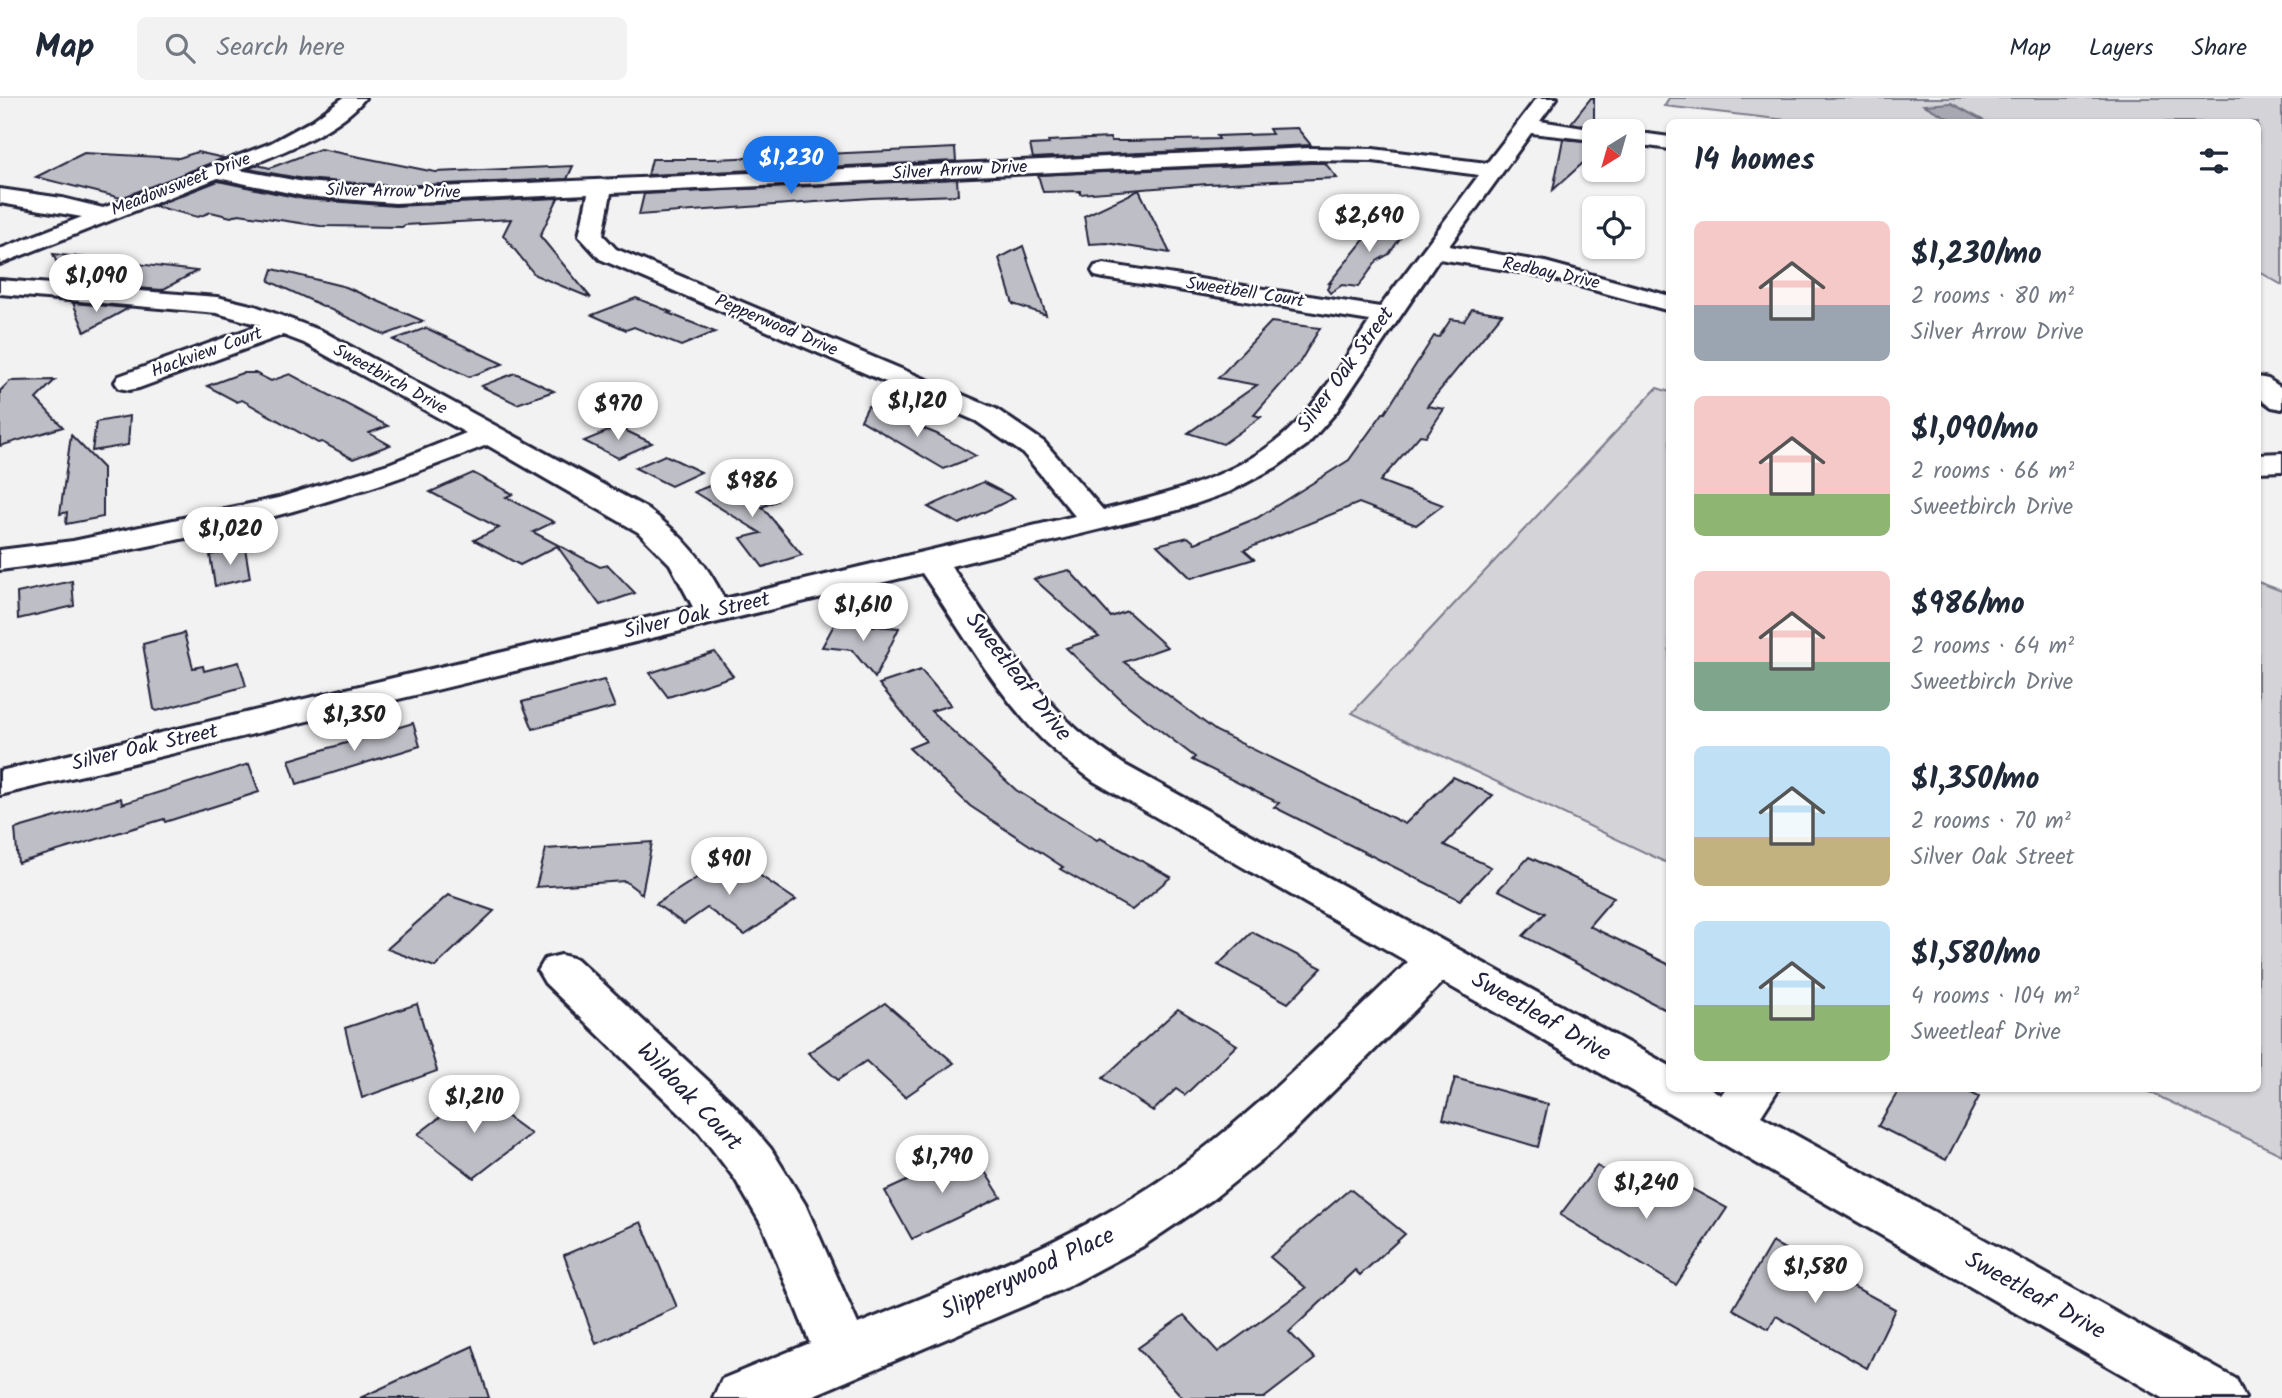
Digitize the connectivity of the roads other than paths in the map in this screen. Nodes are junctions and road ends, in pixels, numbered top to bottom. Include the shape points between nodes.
1 (355, 98) edge
2 (1547, 98) edge
3 (1527, 126) junction
4 (1582, 133) edge
5 (1645, 140) edge
6 (1666, 142) edge
7 (1492, 170) junction
8 (218, 172) junction
9 (601, 188) junction
10 (0, 196) edge
11 (103, 215) junction
12 (1432, 251) junction
13 (0, 257) edge
14 (1104, 271) dead end
15 (0, 287) edge
16 (1666, 303) edge
17 (1386, 316) junction
18 (285, 325) junction
19 (129, 382) dead end
20 (2261, 387) edge
21 (2282, 401) edge
22 (487, 435) junction
23 (2282, 462) edge
24 (2261, 463) edge
25 (1096, 521) junction
26 (0, 561) edge
27 (931, 561) junction
28 (713, 612) junction
29 (0, 783) edge
30 (1439, 959) junction
31 (561, 971) dead end
32 (1666, 1069) edge
33 (1712, 1092) edge
34 (1741, 1106) edge
35 (844, 1356) junction
36 (742, 1398) edge
37 (2216, 1398) edge

1 - 8 street, Meadowsweet Drive via 297,137
2 - 3 street, Silver Oak Street
3 - 4 street
3 - 7 street, Silver Oak Street
5 - 6 street
7 - 9 street, Silver Arrow Drive via 1373,155 1310,154
7 - 12 street, Silver Oak Street
8 - 9 street, Silver Arrow Drive via 363,195
8 - 11 street, Meadowsweet Drive
9 - 25 street, Pepperwood Drive via 592,236 608,254 986,415 1034,448
10 - 11 street
11 - 13 street, Meadowsweet Drive
12 - 16 street, Redbay Drive via 1545,270
12 - 17 street, Silver Oak Street
14 - 17 street, Sweetbell Court
15 - 18 street, Sweetbirch Drive via 217,305
17 - 25 street, Silver Oak Street via 1313,419 1282,450 1221,485
18 - 19 street, Hackview Court
18 - 22 street, Sweetbirch Drive
20 - 21 street
22 - 26 street via 402,469 285,506 73,551
22 - 28 street, Sweetbirch Drive via 661,533 700,580
23 - 24 street
25 - 27 street, Silver Oak Street
27 - 28 street, Silver Oak Street
27 - 30 street, Sweetleaf Drive via 1004,667 1076,749 1109,773
28 - 29 street, Silver Oak Street
30 - 32 street, Sweetleaf Drive
30 - 35 street, Slipperywood Place via 1257,1135 1195,1184 1124,1230 1044,1272
31 - 35 street, Wildoak Court via 716,1118 753,1164 786,1220
33 - 34 street, Sweetleaf Drive
34 - 37 street, Sweetleaf Drive
35 - 36 street, Slipperywood Place

